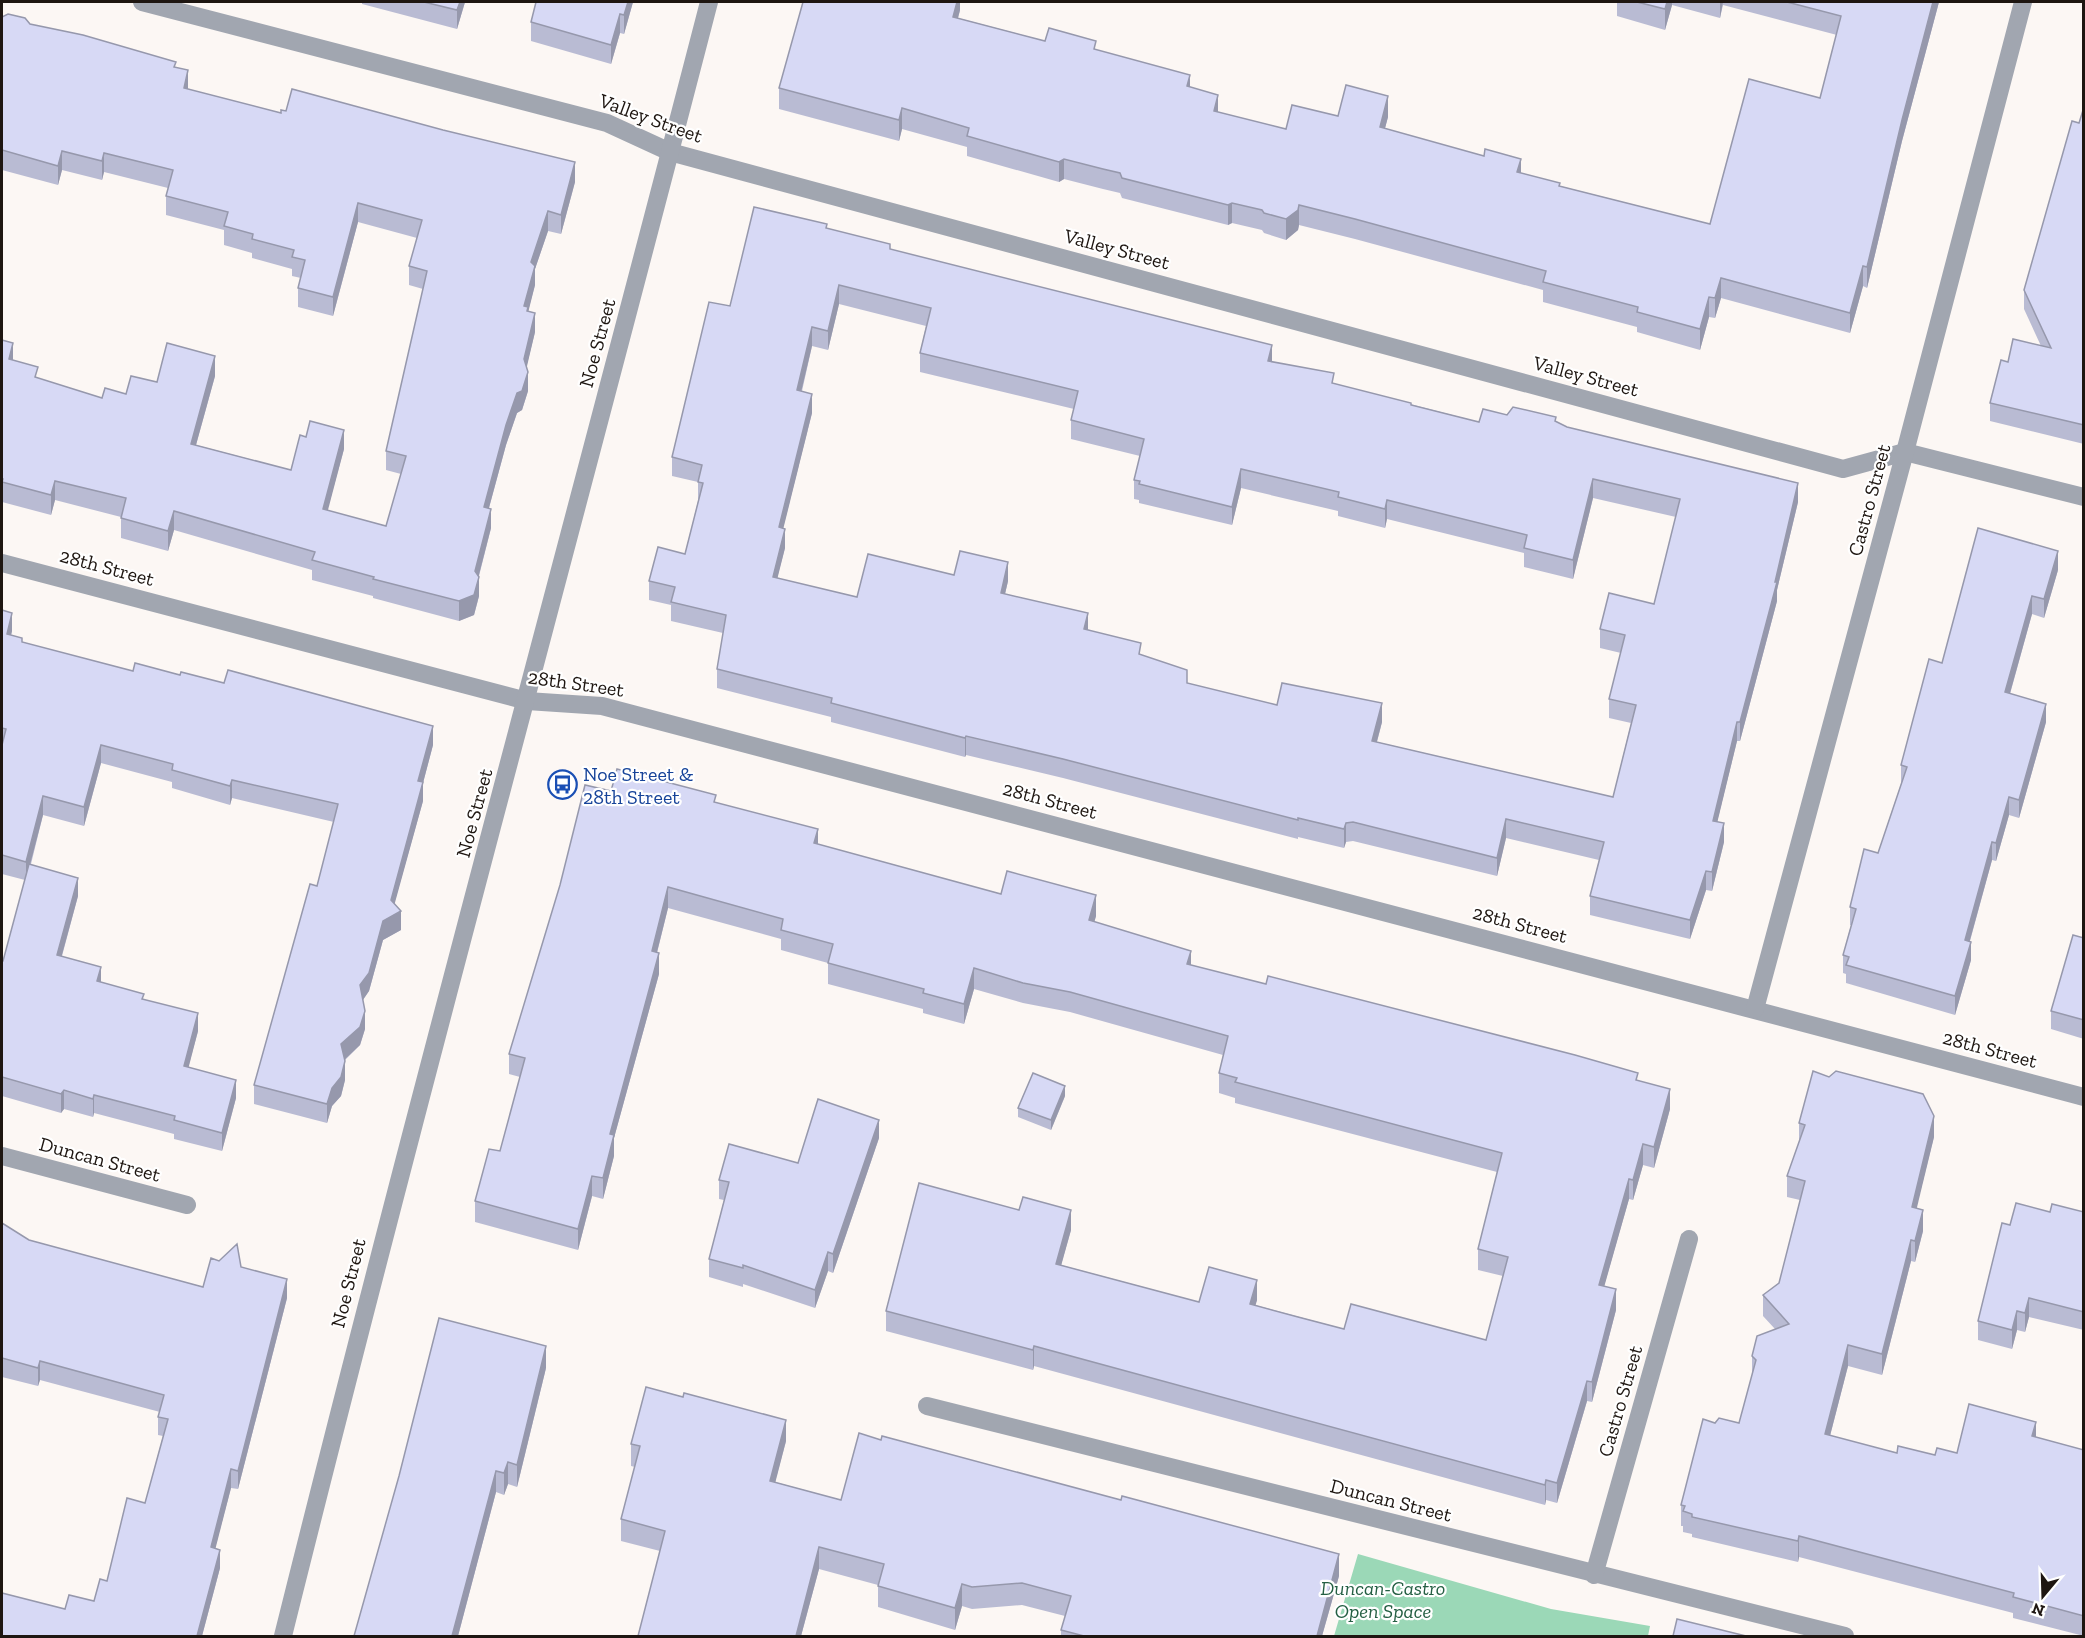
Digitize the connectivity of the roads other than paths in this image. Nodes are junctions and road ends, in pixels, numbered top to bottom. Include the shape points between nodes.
1 (142, 2) edge
2 (709, 2) edge
3 (2023, 2) edge
4 (670, 152) junction
5 (1905, 452) junction
6 (2084, 497) edge
7 (2, 563) edge
8 (527, 701) junction
9 (1755, 1009) junction
10 (2084, 1097) edge
11 (2, 1156) edge
12 (187, 1205) dead end
13 (1689, 1239) dead end
14 (927, 1406) dead end
15 (1594, 1575) junction
16 (283, 1636) edge
17 (1845, 1636) edge

1 - 4 street, Valley Street via 607,123
2 - 4 street, Noe Street
3 - 5 street, Castro Street
4 - 5 street, Valley Street via 1843,470
4 - 8 street, Noe Street
5 - 6 street
5 - 9 street, Castro Street
7 - 8 street, 28th Street
8 - 9 street, 28th Street via 602,706
8 - 16 street, Noe Street via 378,1255
9 - 10 street, 28th Street
11 - 12 street, Duncan Street
13 - 15 street, Castro Street
14 - 15 street, Duncan Street
15 - 17 street, Duncan Street

